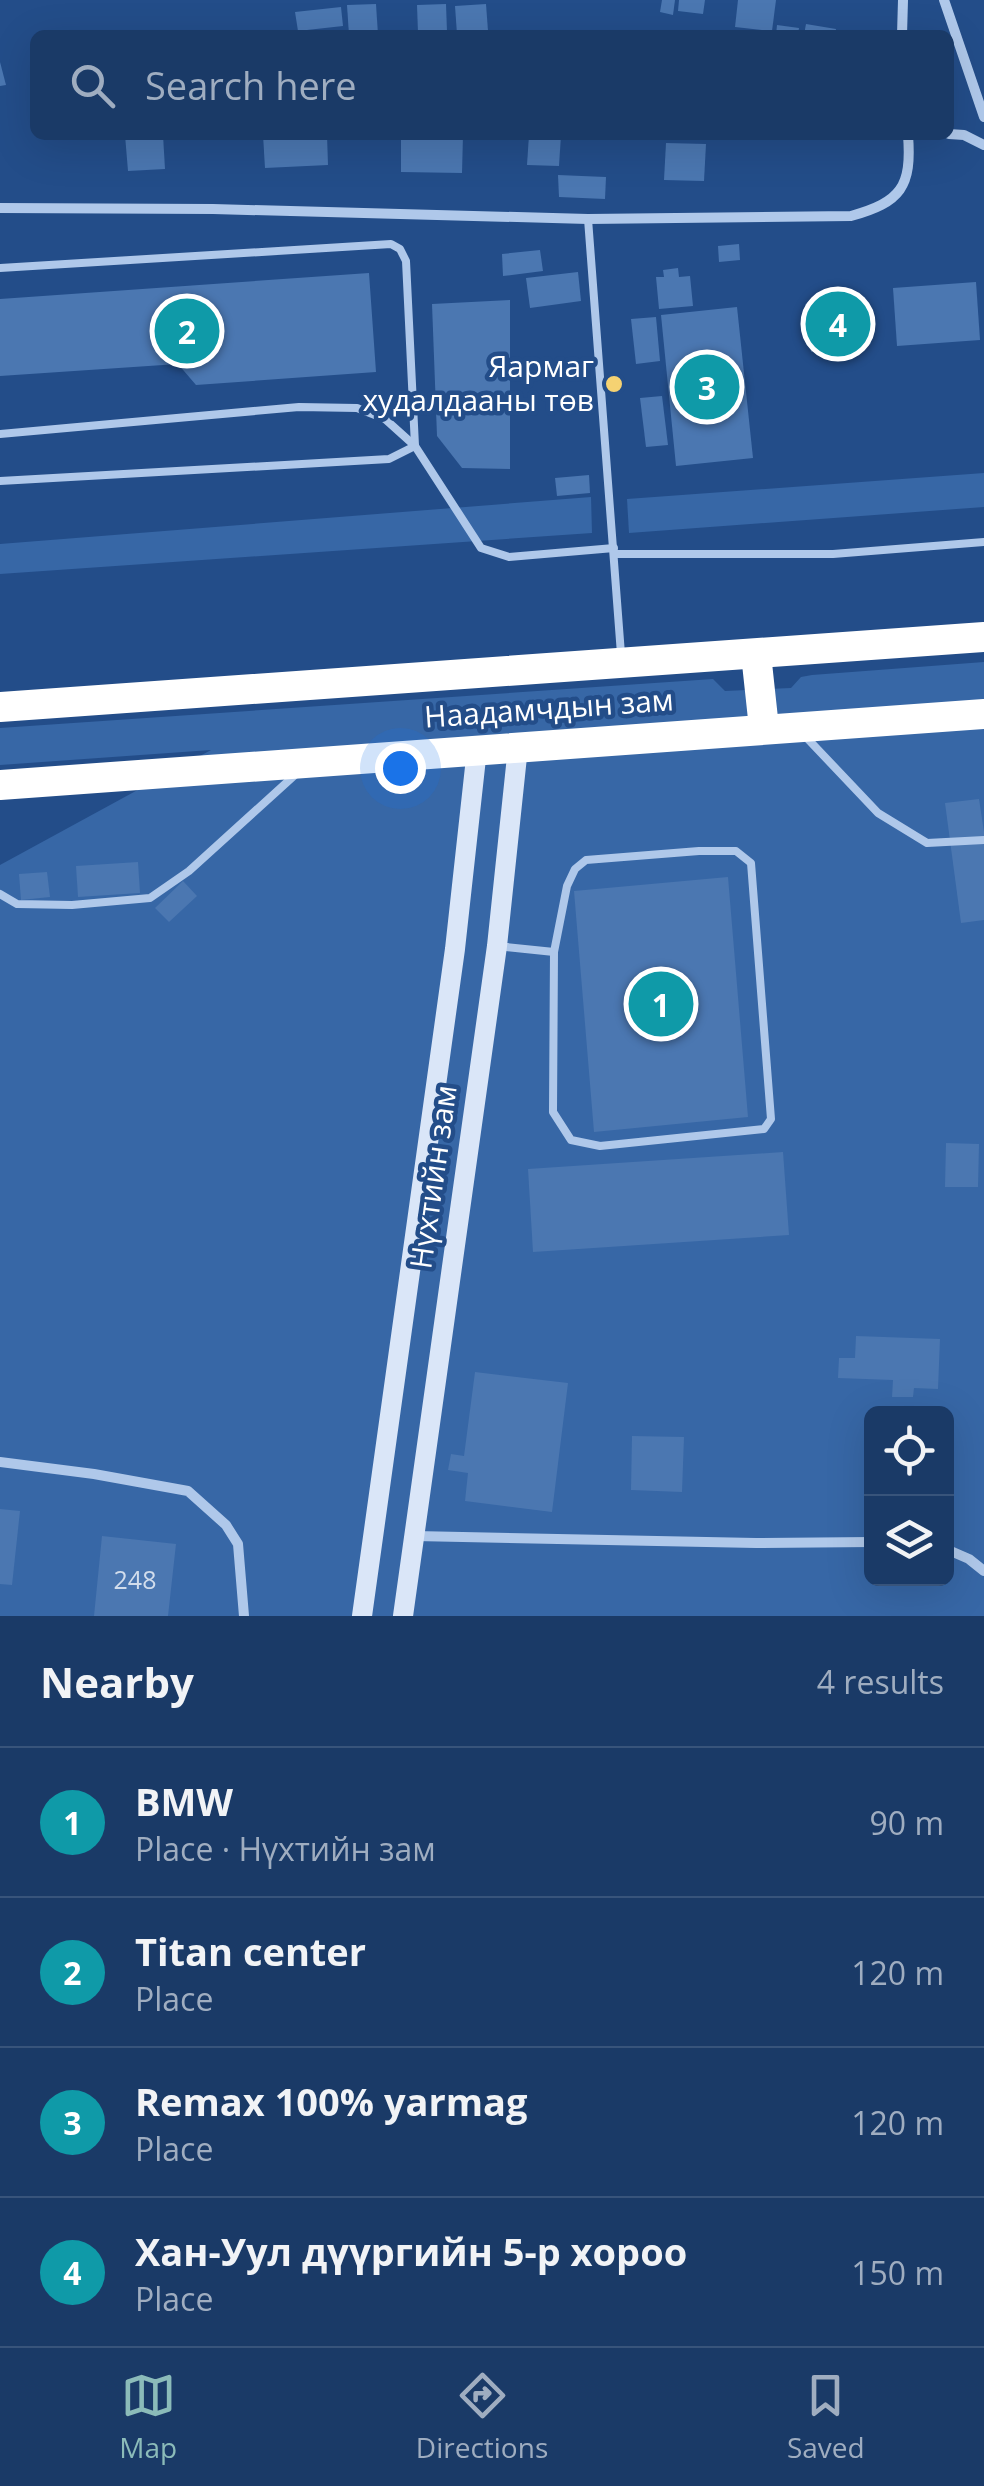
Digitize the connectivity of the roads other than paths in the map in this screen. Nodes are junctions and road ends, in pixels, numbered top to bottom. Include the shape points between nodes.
1 (904, 0) edge
2 (944, 0) edge
3 (902, 30) edge
4 (984, 117) edge
5 (954, 134) edge
6 (912, 140) edge
7 (984, 146) edge
8 (0, 208) edge
9 (588, 220) junction
10 (0, 268) edge
11 (0, 434) edge
12 (415, 446) junction
13 (0, 481) edge
14 (984, 542) edge
15 (614, 551) junction
16 (984, 637) edge
17 (756, 654) junction
18 (622, 664) junction
19 (0, 707) edge
20 (984, 714) edge
21 (796, 727) junction
22 (764, 728) junction
23 (518, 746) junction
24 (477, 749) junction
25 (308, 762) junction
26 (0, 785) edge
27 (984, 840) edge
28 (0, 894) edge
29 (497, 946) junction
30 (554, 952) junction
31 (0, 1462) edge
32 (414, 1536) junction
33 (864, 1542) edge
34 (954, 1553) edge
35 (984, 1571) edge
36 (244, 1616) edge
37 (362, 1616) edge
38 (403, 1616) edge

1 - 3 street
2 - 4 street
5 - 7 street
6 - 9 street via 901,191 880,208 850,216
8 - 9 street
9 - 15 lane
10 - 12 lane via 391,244 406,261
11 - 12 lane via 300,407 358,408 385,419
12 - 13 lane via 389,459
12 - 15 lane via 482,548 493,554
14 - 15 lane via 832,554
15 - 18 lane
16 - 17 highway, Наадамчдын зам
17 - 18 highway, Наадамчдын зам
17 - 22 highway
18 - 19 highway, Наадамчдын зам
20 - 21 highway, Наадамчдын зам
21 - 22 highway, Наадамчдын зам
21 - 27 lane via 878,812 926,843
22 - 23 highway, Наадамчдын зам
23 - 24 highway, Наадамчдын зам
23 - 29 main road, Нүхтийн зам
24 - 25 highway, Наадамчдын зам
24 - 37 main road, Нүхтийн зам via 456,949
25 - 26 highway, Наадамчдын зам
25 - 28 lane via 150,898 17,904
29 - 30 lane
29 - 32 main road, Нүхтийн зам
30 - 30 lane via 553,1112 571,1140 600,1146 764,1129 771,1118 751,862 736,851 586,860 568,886
31 - 36 street via 188,1491 238,1544
32 - 33 street
32 - 38 main road, Нүхтийн зам
34 - 35 street

